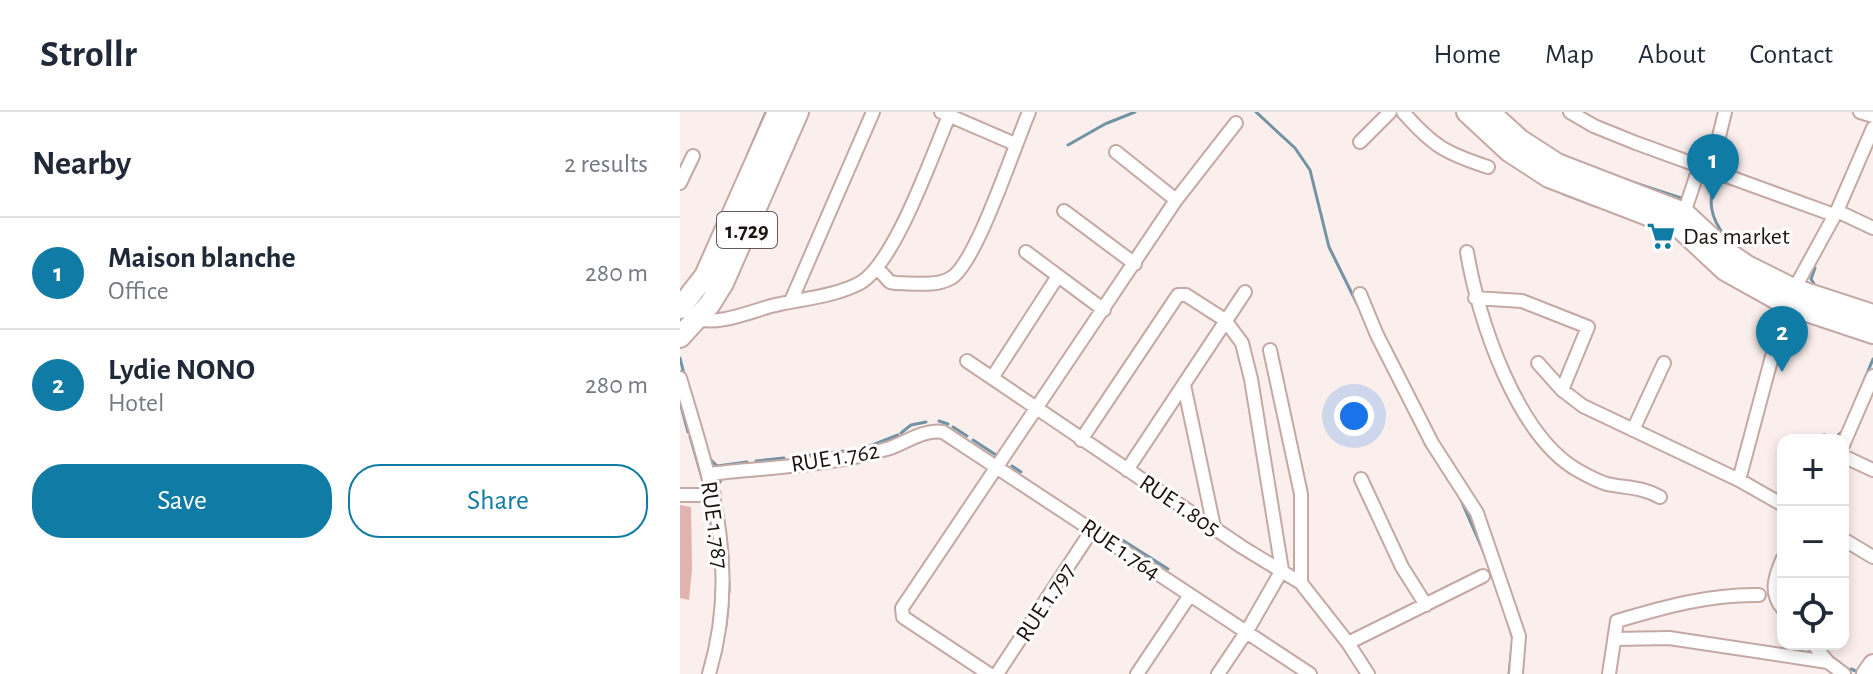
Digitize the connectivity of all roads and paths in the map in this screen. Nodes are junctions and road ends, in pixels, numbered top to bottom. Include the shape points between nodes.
1 (778, 112) edge
2 (798, 112) edge
3 (873, 112) edge
4 (1029, 112) edge
5 (1390, 112) edge
6 (1403, 112) edge
7 (1467, 112) edge
8 (1489, 112) edge
9 (1570, 112) edge
10 (1725, 112) edge
11 (1860, 112) edge
12 (945, 114) edge
13 (1873, 116) edge
14 (1236, 123) dead end
15 (1873, 128) edge
16 (1360, 142) dead end
17 (1015, 144) junction
18 (1116, 152) dead end
19 (693, 156) dead end
20 (1488, 167) dead end
21 (1705, 167) junction
22 (680, 183) edge
23 (1176, 200) junction
24 (1064, 211) dead end
25 (1835, 213) junction
26 (1682, 220) junction
27 (1873, 228) edge
28 (1026, 252) dead end
29 (1467, 252) dead end
30 (1135, 264) junction
31 (878, 269) junction
32 (1058, 276) junction
33 (1245, 292) dead end
34 (1360, 294) dead end
35 (1790, 296) junction
36 (1475, 298) junction
37 (791, 301) junction
38 (1104, 310) junction
39 (686, 314) edge
40 (1873, 315) edge
41 (1225, 320) junction
42 (1873, 333) edge
43 (680, 337) edge
44 (1270, 350) dead end
45 (967, 361) dead end
46 (1538, 363) dead end
47 (1664, 363) dead end
48 (1873, 376) edge
49 (680, 378) edge
50 (992, 378) junction
51 (1184, 385) junction
52 (1562, 390) junction
53 (1869, 399) edge
54 (1036, 410) junction
55 (1633, 430) junction
56 (1849, 434) edge
57 (1081, 440) junction
58 (1849, 459) edge
59 (996, 465) junction
60 (1127, 470) junction
61 (1873, 470) edge
62 (709, 474) junction
63 (1361, 479) dead end
64 (1739, 480) junction
65 (680, 495) edge
66 (714, 495) junction
67 (1660, 497) dead end
68 (1777, 502) edge
69 (1214, 527) junction
70 (1092, 530) junction
71 (1849, 543) edge
72 (1873, 557) edge
73 (1282, 570) junction
74 (1777, 575) edge
75 (1483, 576) dead end
76 (1301, 583) junction
77 (1190, 595) junction
78 (1759, 595) dead end
79 (1777, 601) edge
80 (1426, 605) junction
81 (1247, 631) junction
82 (1614, 639) junction
83 (1348, 643) junction
84 (1818, 650) edge
85 (1828, 662) junction
86 (1873, 664) edge
87 (709, 674) edge
88 (989, 674) edge
89 (997, 674) edge
90 (1137, 674) edge
91 (1218, 674) edge
92 (1310, 674) edge
93 (1368, 674) edge
94 (1516, 674) edge
95 (1609, 674) edge
96 (1844, 674) edge
97 (1866, 674) edge

1 - 39 main road, 1.729
2 - 39 main road, 1.729 via 710,304
3 - 37 street
4 - 17 street
5 - 16 street
6 - 20 street via 1441,149
7 - 26 main road via 1509,151 1549,177
8 - 26 main road via 1557,164
9 - 21 street via 1608,132
10 - 21 street
11 - 13 street
12 - 17 street
12 - 31 street via 904,219
14 - 23 street
15 - 25 street
17 - 31 street via 976,242 958,272 942,281 896,283
18 - 23 street
19 - 22 street
21 - 25 street
21 - 26 street
23 - 30 street
24 - 30 street
25 - 27 street
25 - 35 street
26 - 35 main road via 1725,270
28 - 32 street
29 - 36 street
30 - 38 street
31 - 37 street via 846,289
32 - 38 street
32 - 50 street
33 - 41 street
34 - 94 street via 1432,443 1477,513 1519,636
35 - 40 main road
35 - 42 main road
35 - 64 street
36 - 52 street via 1522,301 1588,327
36 - 67 street via 1514,393 1555,454 1597,481
37 - 39 street via 727,318
38 - 54 street
39 - 43 main road, 1.729
41 - 51 street
41 - 57 street via 1178,295
41 - 73 street via 1242,343 1251,379
44 - 76 street via 1301,494
45 - 50 street, RUE 1.805
46 - 52 street
47 - 55 street
48 - 53 street
49 - 62 street, RUE 1.787
50 - 54 street, RUE 1.805
51 - 60 street
51 - 69 street
52 - 55 street
53 - 56 street
54 - 57 street, RUE 1.805
54 - 59 street
55 - 64 street
57 - 60 street, RUE 1.805
58 - 61 street
59 - 62 street, RUE 1.762 via 950,434 935,431 859,457
59 - 70 street, RUE 1.764
59 - 88 street via 901,611
60 - 69 street, RUE 1.805
62 - 66 street, RUE 1.787
63 - 80 street via 1398,560
64 - 68 street
65 - 66 street
66 - 87 street, RUE 1.787 via 723,602
69 - 73 street, RUE 1.805
70 - 77 street, RUE 1.764
70 - 89 street, RUE 1.797
71 - 72 street
73 - 76 street, RUE 1.805
73 - 81 street
74 - 79 street
75 - 80 street
76 - 83 street, RUE 1.805
77 - 81 street, RUE 1.764
77 - 90 street
78 - 82 street via 1683,602 1617,621
80 - 83 street
81 - 91 street
81 - 92 street, RUE 1.764
82 - 85 street via 1669,638
82 - 95 street
83 - 93 street, RUE 1.805
84 - 85 street
85 - 96 street
86 - 97 main road

